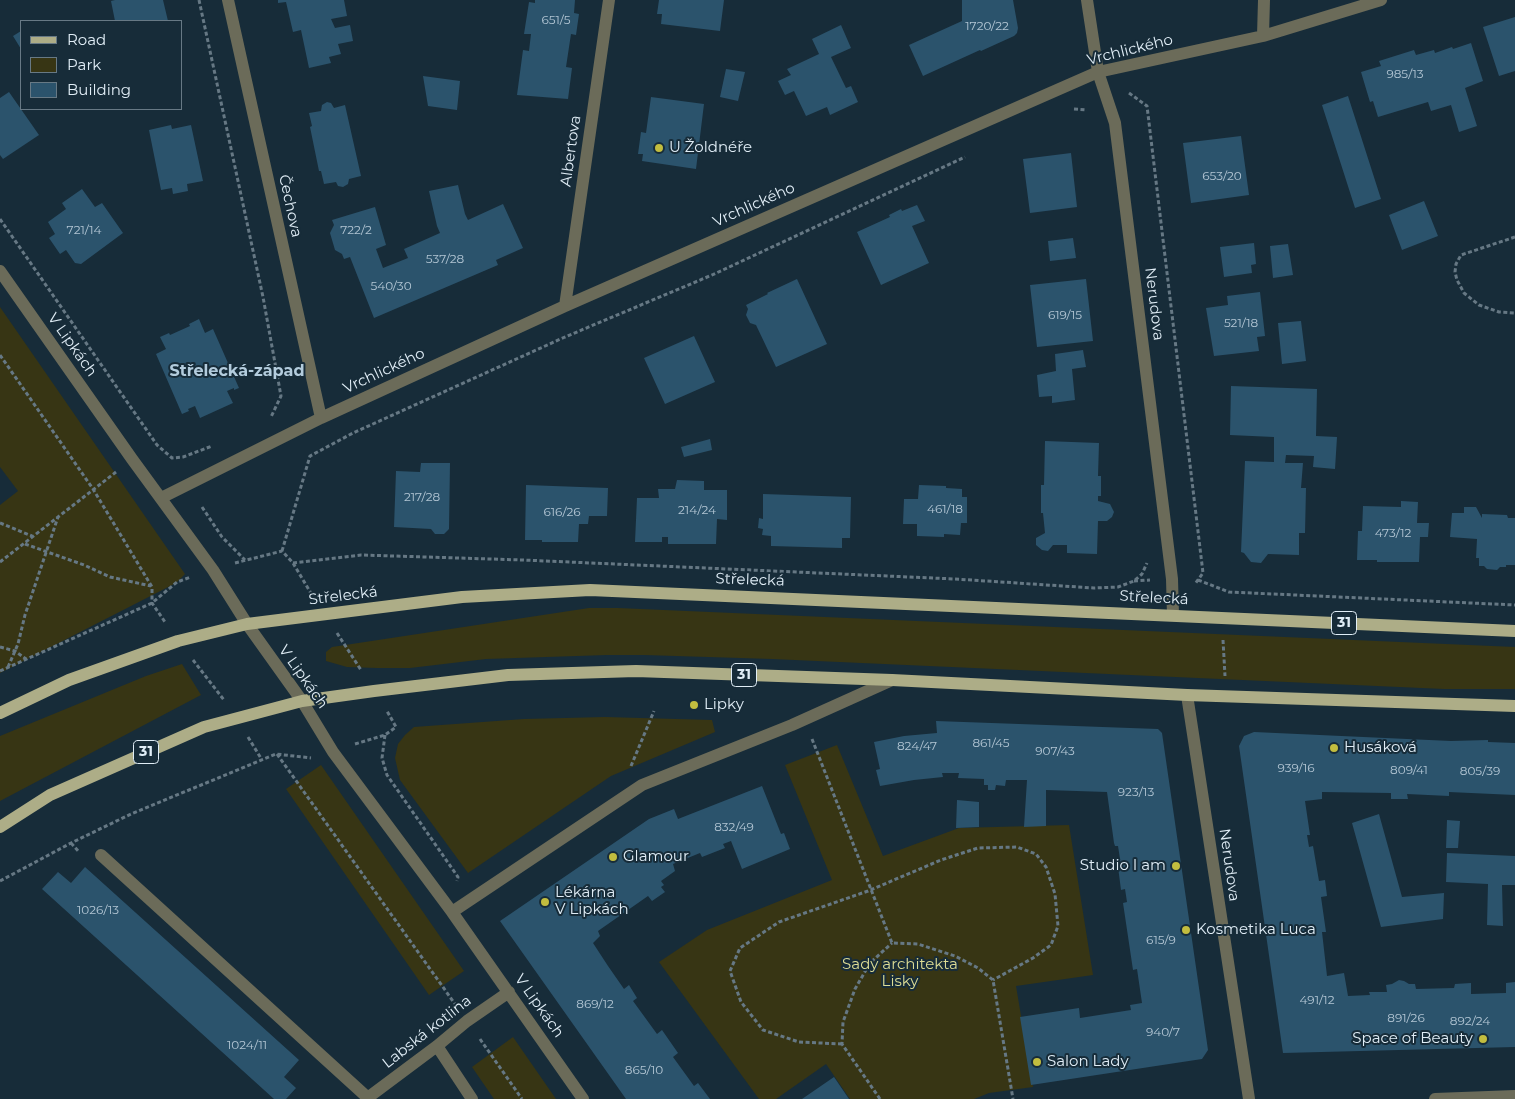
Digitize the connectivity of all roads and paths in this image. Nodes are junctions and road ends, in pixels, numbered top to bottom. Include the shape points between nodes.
1 (199, 0) edge
2 (228, 0) edge
3 (609, 0) edge
4 (1087, 0) edge
5 (1264, 0) edge
6 (1381, 0) edge
7 (1263, 36) junction
8 (1098, 72) junction
9 (1069, 110) dead end
10 (1088, 110) dead end
11 (971, 154) dead end
12 (0, 219) edge
13 (1515, 237) edge
14 (0, 272) edge
15 (565, 306) junction
16 (1515, 313) edge
17 (0, 355) edge
18 (321, 418) junction
19 (270, 420) dead end
20 (218, 443) dead end
21 (172, 458) junction
22 (132, 459) junction
23 (174, 466) dead end
24 (93, 489) junction
25 (161, 498) junction
26 (202, 507) dead end
27 (58, 516) junction
28 (0, 523) edge
29 (32, 536) junction
30 (24, 543) junction
31 (282, 551) junction
32 (46, 552) junction
33 (245, 560) junction
34 (0, 562) edge
35 (292, 563) junction
36 (233, 564) dead end
37 (1172, 580) junction
38 (1198, 580) junction
39 (177, 582) dead end
40 (152, 586) junction
41 (308, 588) dead end
42 (1220, 589) junction
43 (152, 604) junction
44 (1515, 605) edge
45 (160, 615) dead end
46 (1173, 615) junction
47 (1222, 618) junction
48 (247, 624) junction
49 (1515, 631) edge
50 (345, 645) dead end
51 (0, 647) edge
52 (15, 652) junction
53 (26, 659) junction
54 (195, 663) dead end
55 (7, 667) junction
56 (359, 668) dead end
57 (0, 671) edge
58 (892, 680) junction
59 (213, 687) dead end
60 (1187, 695) junction
61 (1226, 697) junction
62 (302, 702) junction
63 (1515, 706) edge
64 (384, 707) dead end
65 (654, 711) dead end
66 (0, 713) edge
67 (806, 734) dead end
68 (386, 735) junction
69 (252, 744) dead end
70 (357, 744) dead end
71 (276, 754) junction
72 (312, 758) dead end
73 (262, 760) junction
74 (628, 774) dead end
75 (0, 827) edge
76 (100, 854) dead end
77 (458, 877) dead end
78 (0, 881) edge
79 (871, 890) junction
80 (452, 912) junction
81 (892, 943) junction
82 (993, 980) junction
83 (509, 992) junction
84 (457, 1007) dead end
85 (478, 1036) dead end
86 (842, 1044) junction
87 (436, 1046) junction
88 (1515, 1096) edge
89 (367, 1098) edge
90 (472, 1099) edge
91 (522, 1099) edge
92 (583, 1099) edge
93 (880, 1099) edge
94 (1013, 1099) edge
95 (1249, 1099) edge
96 (1435, 1099) edge

1 - 19 path via 281,396
2 - 18 street, Čechova
3 - 15 street, Albertova
4 - 8 street, Nerudova
5 - 7 street
6 - 7 street, Vrchlického
7 - 8 street, Vrchlického
8 - 15 street, Vrchlického
8 - 37 street, Nerudova via 1115,123
8 - 38 path via 1147,106 1203,573
9 - 10 path
11 - 31 path via 712,275 564,337 362,429 310,456
12 - 21 path via 157,445
13 - 16 path via 1461,255 1455,272 1464,293 1479,304 1499,312
14 - 22 street, V Lipkách
15 - 18 street, Vrchlického
17 - 24 path
18 - 25 street, Vrchlického
20 - 21 path
21 - 23 path
22 - 24 path
22 - 25 street, V Lipkách
24 - 27 path
24 - 40 path
25 - 48 street, V Lipkách
26 - 33 path via 222,537
27 - 29 path
27 - 32 path
28 - 29 path
29 - 30 path
30 - 32 path
30 - 34 path
31 - 33 path
31 - 35 path
32 - 40 path via 110,577
32 - 52 path
33 - 36 path
35 - 37 path via 370,555 955,579 1094,588 1118,587 1134,581
35 - 41 path
37 - 38 path
37 - 46 street, Nerudova
38 - 42 path
38 - 46 path
39 - 43 path
40 - 43 path
42 - 44 path via 1229,592
42 - 47 path
43 - 45 path
43 - 53 path
46 - 47 main road, Střelecká / 31
46 - 48 main road, Střelecká / 31 via 590,590 462,598
47 - 49 main road, Střelecká / 31
47 - 61 path
48 - 62 street, V Lipkách
48 - 66 main road, Střelecká / 31 via 178,641 70,680
50 - 56 path
51 - 52 path
52 - 53 path
52 - 55 path
53 - 55 path
54 - 59 path
55 - 57 path
58 - 60 main road, 31
58 - 62 main road, 31 via 636,671 518,675
58 - 80 street via 792,725 642,784
60 - 61 main road, 31
60 - 95 street, Nerudova
61 - 63 main road, 31
62 - 75 main road, 31 via 204,727 50,795
62 - 80 street, V Lipkách via 333,752
64 - 68 path via 396,726
65 - 74 path
67 - 79 path via 813,740
68 - 70 path
68 - 77 path via 382,758 387,775
69 - 73 path
71 - 72 path
71 - 73 path
71 - 84 path
73 - 78 path via 131,814
76 - 89 street
79 - 81 path
79 - 82 path via 978,848 1017,847 1036,854 1046,867 1055,894 1058,926 1051,945
79 - 86 path via 779,922 740,948 730,971 741,1002 763,1030 799,1042
80 - 83 street, V Lipkách
81 - 82 path via 918,944 955,956
81 - 86 path via 870,963 855,989 843,1022
82 - 94 path
83 - 87 street, Labská kotlina
83 - 92 street, V Lipkách
85 - 91 path
86 - 93 path
87 - 89 street, Labská kotlina
87 - 90 street
88 - 96 street

